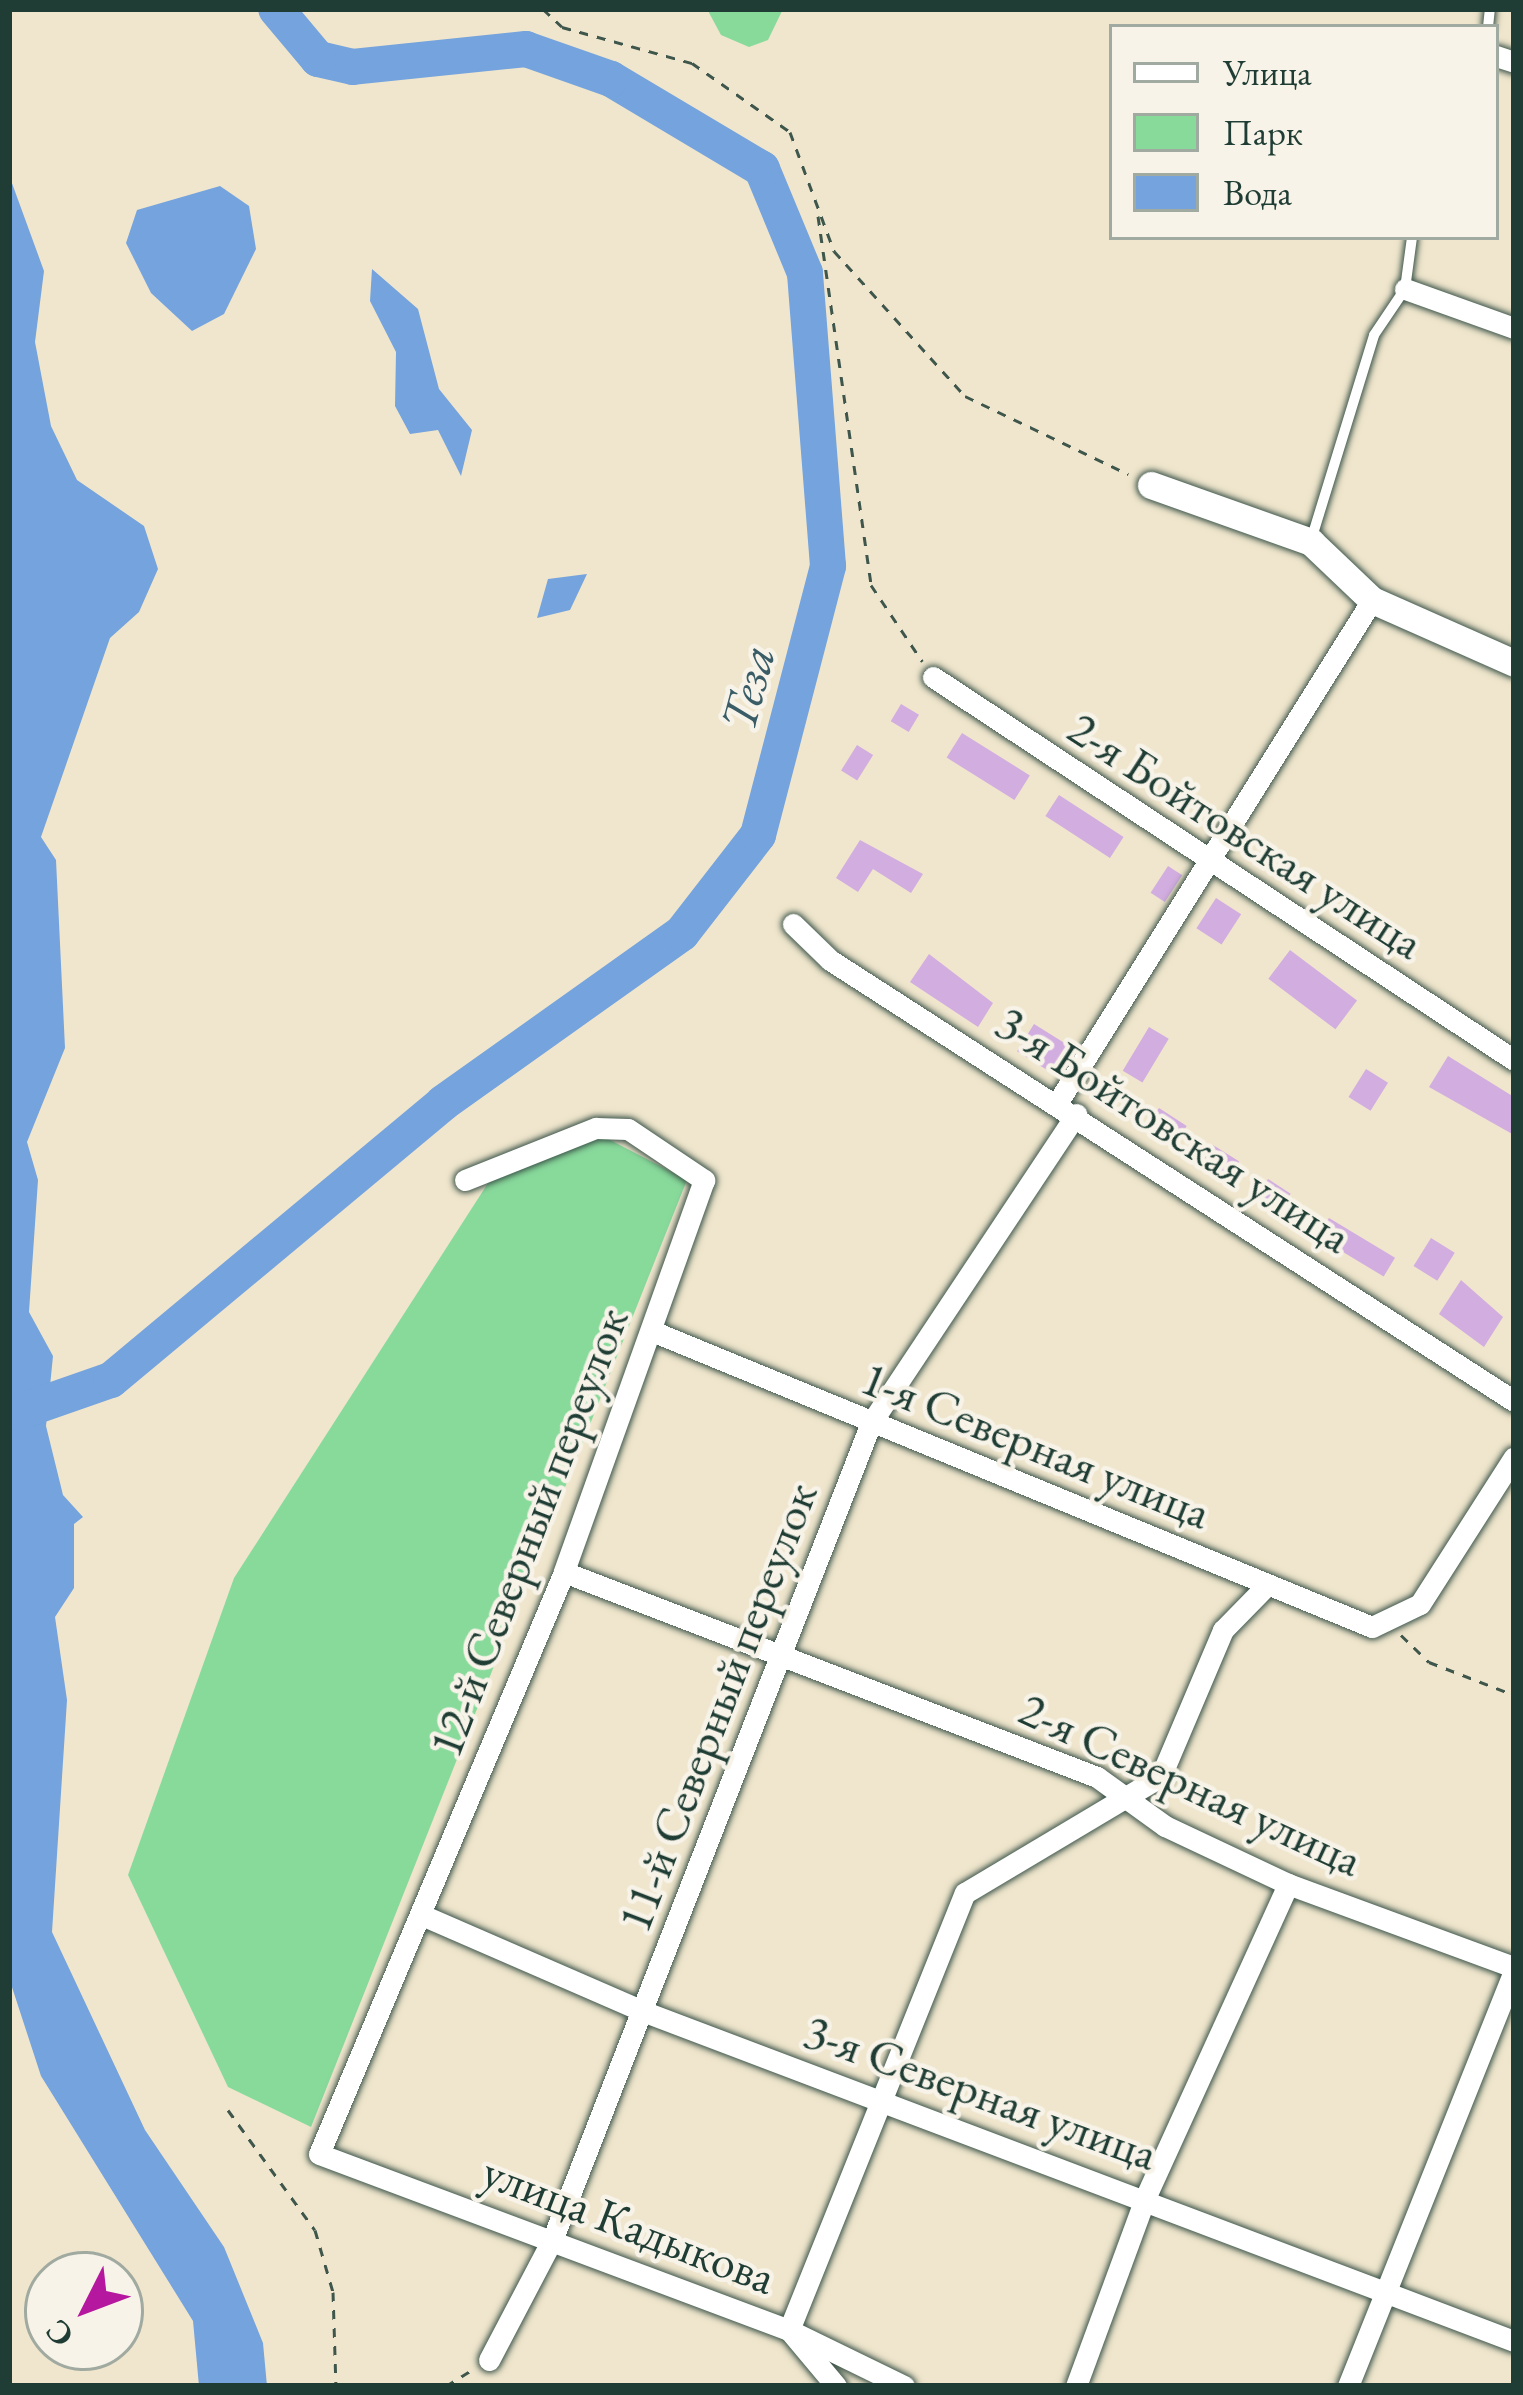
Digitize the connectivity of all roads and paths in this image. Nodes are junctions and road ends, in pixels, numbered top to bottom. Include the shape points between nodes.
1 (543, 9) edge
2 (816, 202) junction
3 (1412, 240) edge
4 (1405, 289) junction
5 (1514, 328) edge
6 (1151, 485) joint
7 (1311, 542) junction
8 (1372, 600) junction
9 (1514, 663) edge
10 (933, 677) joint
11 (1207, 864) junction
12 (793, 923) dead end
13 (1514, 1060) edge
14 (1067, 1108) junction
15 (465, 1180) dead end
16 (652, 1331) junction
17 (1514, 1401) edge
18 (871, 1423) junction
19 (1514, 1457) edge
20 (564, 1572) junction
21 (1267, 1585) junction
22 (1390, 1625) junction
23 (784, 1656) junction
24 (1514, 1696) edge
25 (1135, 1799) junction
26 (1288, 1884) junction
27 (422, 1916) junction
28 (1514, 1969) edge
29 (645, 2012) junction
30 (876, 2099) junction
31 (228, 2110) dead end
32 (319, 2153) joint
33 (1146, 2196) junction
34 (553, 2238) junction
35 (1385, 2297) junction
36 (789, 2330) junction
37 (1514, 2341) edge
38 (489, 2360) joint
39 (336, 2386) edge
40 (446, 2386) edge
41 (836, 2386) edge
42 (904, 2386) edge
43 (1076, 2386) edge
44 (1348, 2386) edge

1 - 2 path via 562,27 692,63 790,132
2 - 6 path via 834,251 965,396
2 - 10 path via 871,585
3 - 4 lane
4 - 5 street
4 - 7 lane via 1374,335
6 - 7 street
7 - 8 street
8 - 9 street
8 - 11 street, 11-й Северный переулок
10 - 11 street, 2-я Бойтовская улица
11 - 13 street, 2-я Бойтовская улица
11 - 14 street, 11-й Северный переулок
12 - 14 street, 3-я Бойтовская улица via 830,960
14 - 17 street, 3-я Бойтовская улица
14 - 18 street, 11-й Северный переулок
15 - 16 street, 12-й Северный переулок via 596,1128 628,1129 704,1180
16 - 18 street, 1-я Северная улица
16 - 20 street, 12-й Северный переулок
18 - 21 street, 1-я Северная улица
18 - 23 street, 11-й Северный переулок
19 - 22 street via 1420,1604
20 - 23 street, 2-я Северная улица
20 - 27 street, 12-й Северный переулок
21 - 22 street, 1-я Северная улица
21 - 25 street via 1223,1630 1161,1776
22 - 24 path via 1429,1662
23 - 25 street, 2-я Северная улица
23 - 29 street, 11-й Северный переулок
25 - 26 street, 2-я Северная улица via 1165,1826
25 - 30 street via 965,1893
26 - 28 street, 2-я Северная улица
26 - 33 street
27 - 29 street, 3-я Северная улица
27 - 32 street, 12-й Северный переулок
28 - 35 street
29 - 30 street, 3-я Северная улица
29 - 34 street, 11-й Северный переулок
30 - 33 street, 3-я Северная улица
30 - 36 street
31 - 39 path via 315,2230 333,2292
32 - 34 street, улица Кадыкова
33 - 35 street, 3-я Северная улица
33 - 43 street
34 - 36 street, улица Кадыкова
34 - 38 street, 11-й Северный переулок
35 - 37 street, 3-я Северная улица
35 - 44 street
36 - 41 street
36 - 42 street, улица Кадыкова
38 - 40 path

